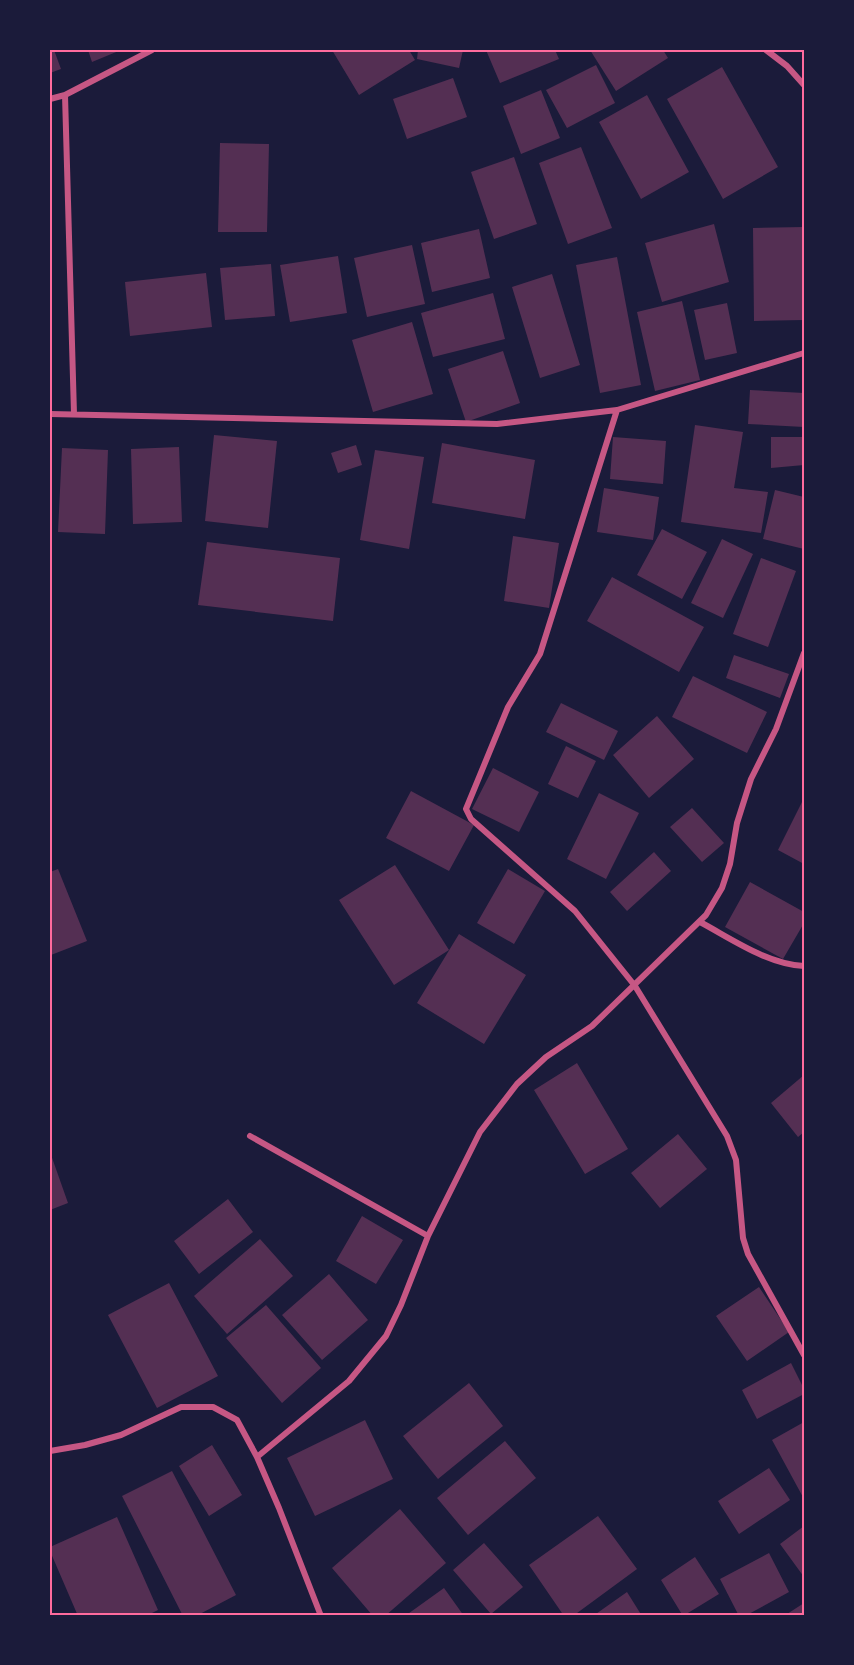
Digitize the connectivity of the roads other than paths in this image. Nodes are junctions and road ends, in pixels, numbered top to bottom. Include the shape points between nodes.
1 (152, 50) edge
2 (766, 50) edge
3 (804, 85) edge
4 (64, 95) junction
5 (50, 99) edge
6 (804, 353) edge
7 (617, 410) junction
8 (50, 414) edge
9 (74, 414) junction
10 (804, 653) edge
11 (700, 922) junction
12 (804, 966) edge
13 (635, 986) junction
14 (250, 1136) dead end
15 (428, 1236) junction
16 (804, 1355) edge
17 (50, 1451) edge
18 (257, 1457) junction
19 (321, 1616) edge

1 - 4 street
2 - 3 street
4 - 5 street
4 - 9 street
6 - 7 street
7 - 9 street via 497,424
7 - 13 street via 540,654 508,707 466,809 471,819 575,911
8 - 9 street
10 - 11 street via 776,729 751,779 722,888
11 - 12 street via 770,959
11 - 13 street
13 - 15 street via 592,1026 546,1057 517,1084 480,1132
13 - 16 street via 728,1136 736,1160 748,1254
14 - 15 street
15 - 18 street via 386,1336 349,1381
17 - 18 street via 121,1435 181,1407 213,1407 237,1420
18 - 19 street

